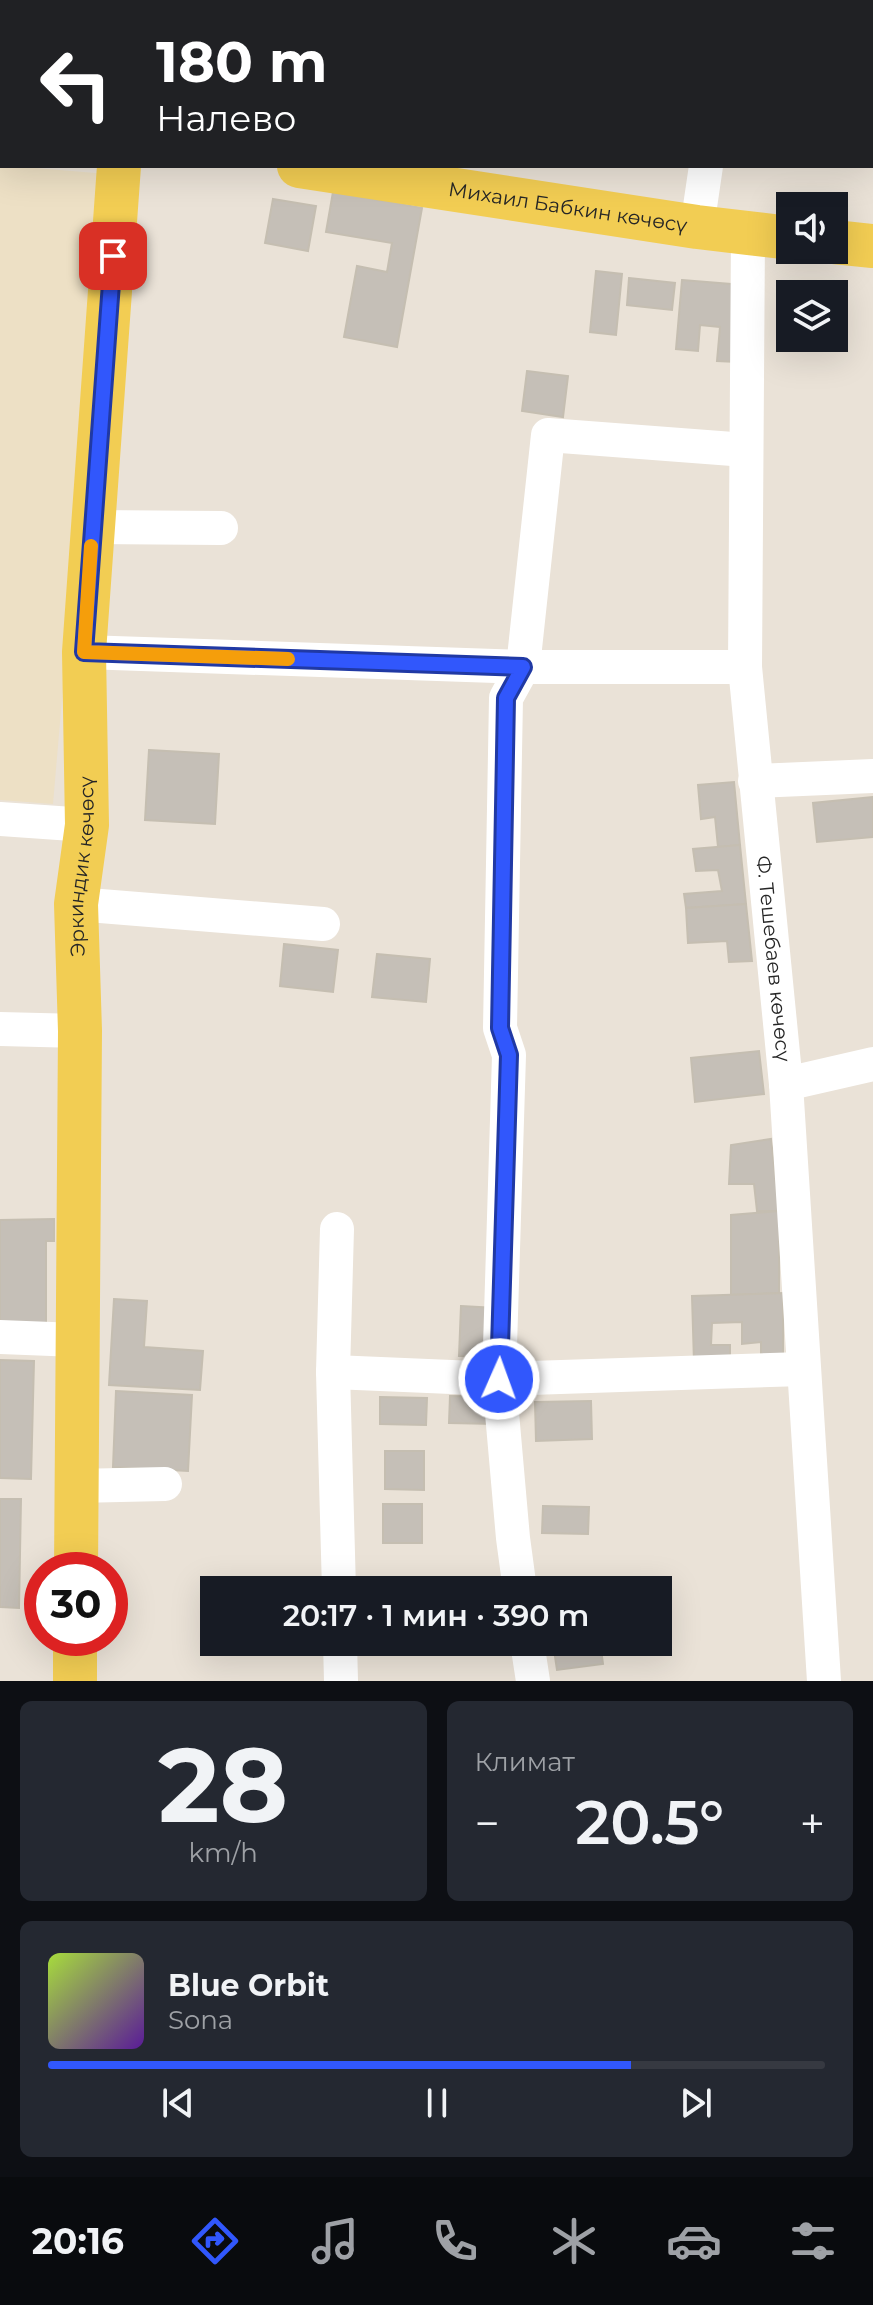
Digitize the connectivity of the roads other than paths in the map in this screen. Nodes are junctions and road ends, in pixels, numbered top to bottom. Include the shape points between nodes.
1 (119, 168) edge
2 (312, 168) edge
3 (706, 168) edge
4 (697, 227) junction
5 (769, 236) edge
6 (848, 243) edge
7 (873, 246) edge
8 (746, 450) junction
9 (92, 527) junction
10 (221, 528) dead end
11 (84, 652) junction
12 (523, 667) junction
13 (745, 667) junction
14 (873, 776) edge
15 (755, 781) junction
16 (0, 819) edge
17 (87, 825) junction
18 (76, 904) junction
19 (323, 924) dead end
20 (0, 1029) edge
21 (80, 1031) junction
22 (873, 1064) edge
23 (786, 1084) junction
24 (337, 1229) dead end
25 (0, 1337) edge
26 (77, 1340) junction
27 (803, 1369) junction
28 (333, 1372) junction
29 (499, 1379) junction
30 (165, 1484) dead end
31 (76, 1486) junction
32 (76, 1552) edge
33 (339, 1576) edge
34 (518, 1576) edge
35 (75, 1656) edge
36 (340, 1656) edge
37 (529, 1656) edge
38 (75, 1681) edge
39 (341, 1681) edge
40 (533, 1681) edge
41 (824, 1681) edge

1 - 9 main road, Эркиндик көчөсү
2 - 4 main road, Михаил Бабкин көчөсү
3 - 4 street
4 - 5 main road, Михаил Бабкин көчөсү
5 - 8 street, Ф. Тешебаев көчөсү
6 - 7 main road
8 - 12 street via 548,435
8 - 13 street, Ф. Тешебаев көчөсү
9 - 10 street
9 - 11 main road, Эркиндик көчөсү
11 - 12 street
11 - 17 main road, Эркиндик көчөсү
12 - 13 street
12 - 29 street via 506,698 500,1028 509,1055
13 - 15 street, Ф. Тешебаев көчөсү
14 - 15 street
15 - 23 street, Ф. Тешебаев көчөсү
16 - 17 street
17 - 18 main road, Эркиндик көчөсү
18 - 19 street
18 - 21 main road, Эркиндик көчөсү
20 - 21 street
21 - 26 main road, Эркиндик көчөсү
22 - 23 street
23 - 27 street, Ф. Тешебаев көчөсү
24 - 28 street
25 - 26 street
26 - 31 main road, Эркиндик көчөсү
27 - 29 street
27 - 41 street, Ф. Тешебаев көчөсү
28 - 29 street
28 - 33 street
29 - 34 street
30 - 31 street
31 - 32 main road, Эркиндик көчөсү
35 - 38 main road
36 - 39 street
37 - 40 street

